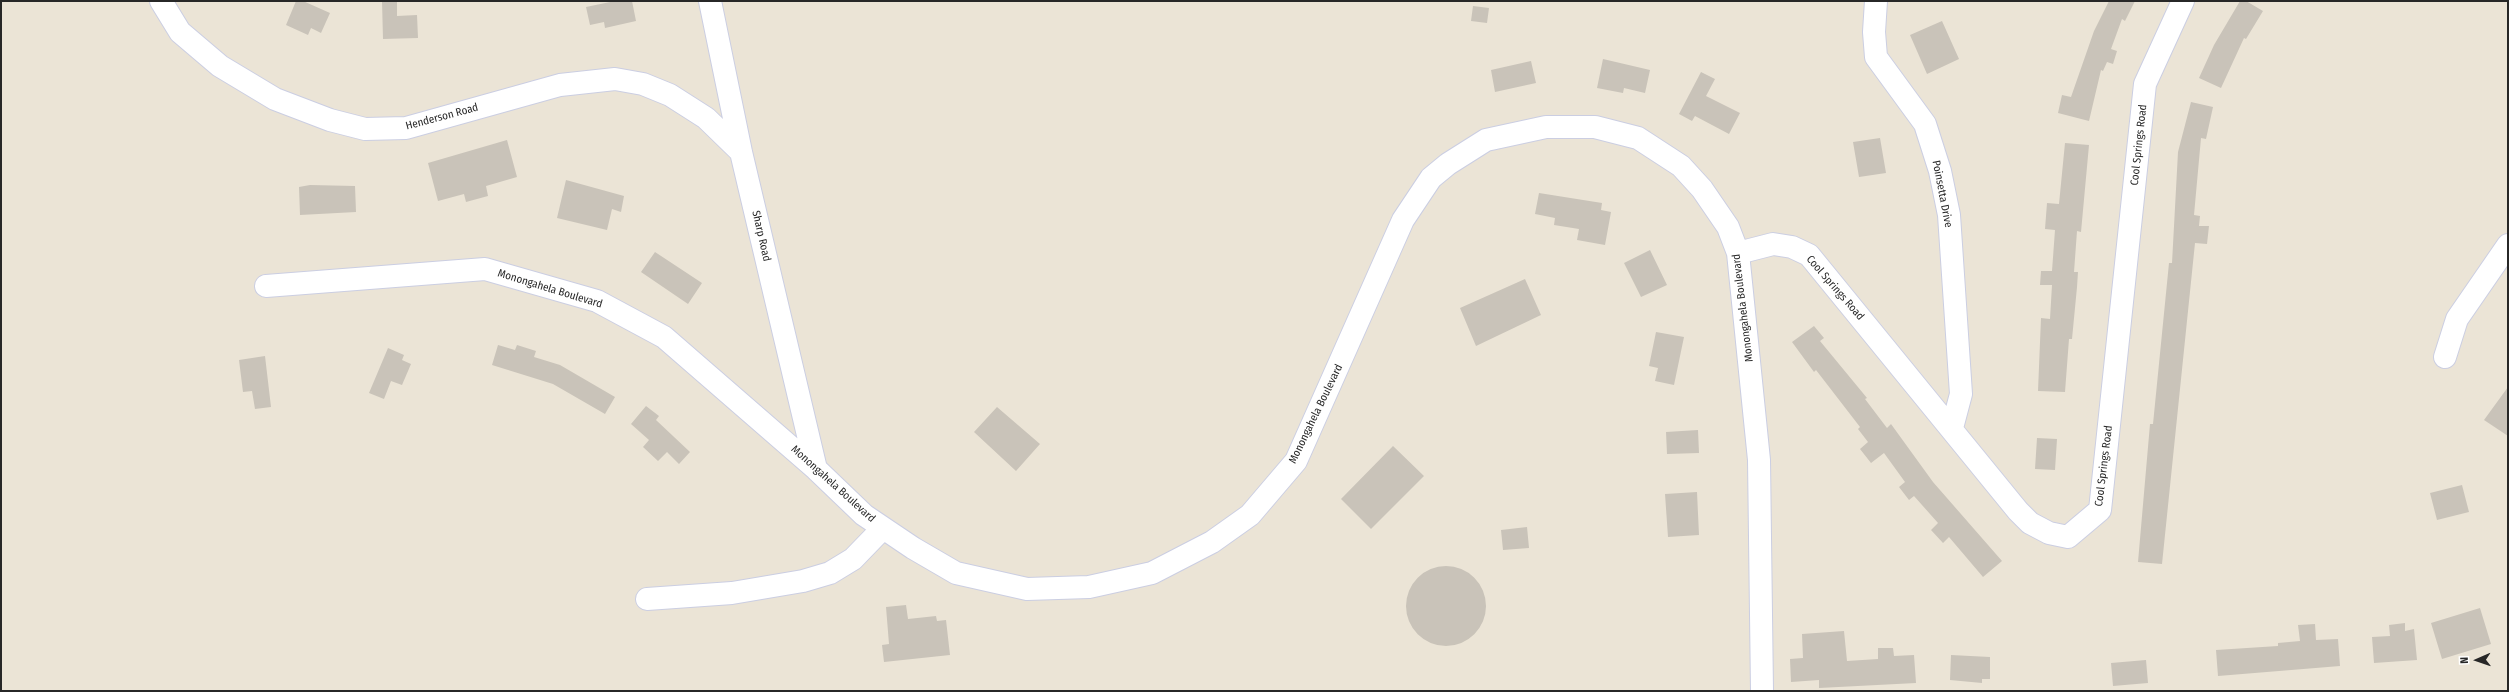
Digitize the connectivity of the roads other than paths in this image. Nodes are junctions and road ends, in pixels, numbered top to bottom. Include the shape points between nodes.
1 (161, 1) edge
2 (710, 1) edge
3 (1876, 1) edge
4 (2183, 1) edge
5 (740, 152) junction
6 (2508, 245) edge
7 (1738, 254) junction
8 (266, 286) dead end
9 (2445, 357) dead end
10 (1952, 428) junction
11 (816, 469) junction
12 (883, 528) junction
13 (647, 599) dead end
14 (1762, 691) edge

1 - 5 street, Henderson Road via 180,32 220,66 275,99 330,120 365,129 406,128 560,85 615,78 643,84 670,94 706,118
2 - 5 street, Sharp Road
3 - 10 street, Poinsetta Drive via 1876,57 1925,124 1940,171 1948,215 1961,394
4 - 10 street, Cool Springs Road via 2145,84 2100,510 2068,537 2049,533 2030,523
5 - 11 street, Sharp Road
6 - 9 street via 2457,319
7 - 10 street, Cool Springs Road via 1773,244 1792,246 1809,255
7 - 12 street, Monongahela Boulevard via 1728,227 1702,189 1681,166 1638,138 1595,127 1570,126 1520,131 1486,140 1431,178 1417,198 1403,220 1296,461 1250,515 1212,542 1152,573 1089,586 1027,589 956,573
7 - 14 street, Monongahela Boulevard via 1759,460
8 - 11 street, Monongahela Boulevard via 485,269 597,301 664,337
11 - 12 street, Monongahela Boulevard via 864,515
12 - 13 street via 853,559 830,573 803,581 732,593

